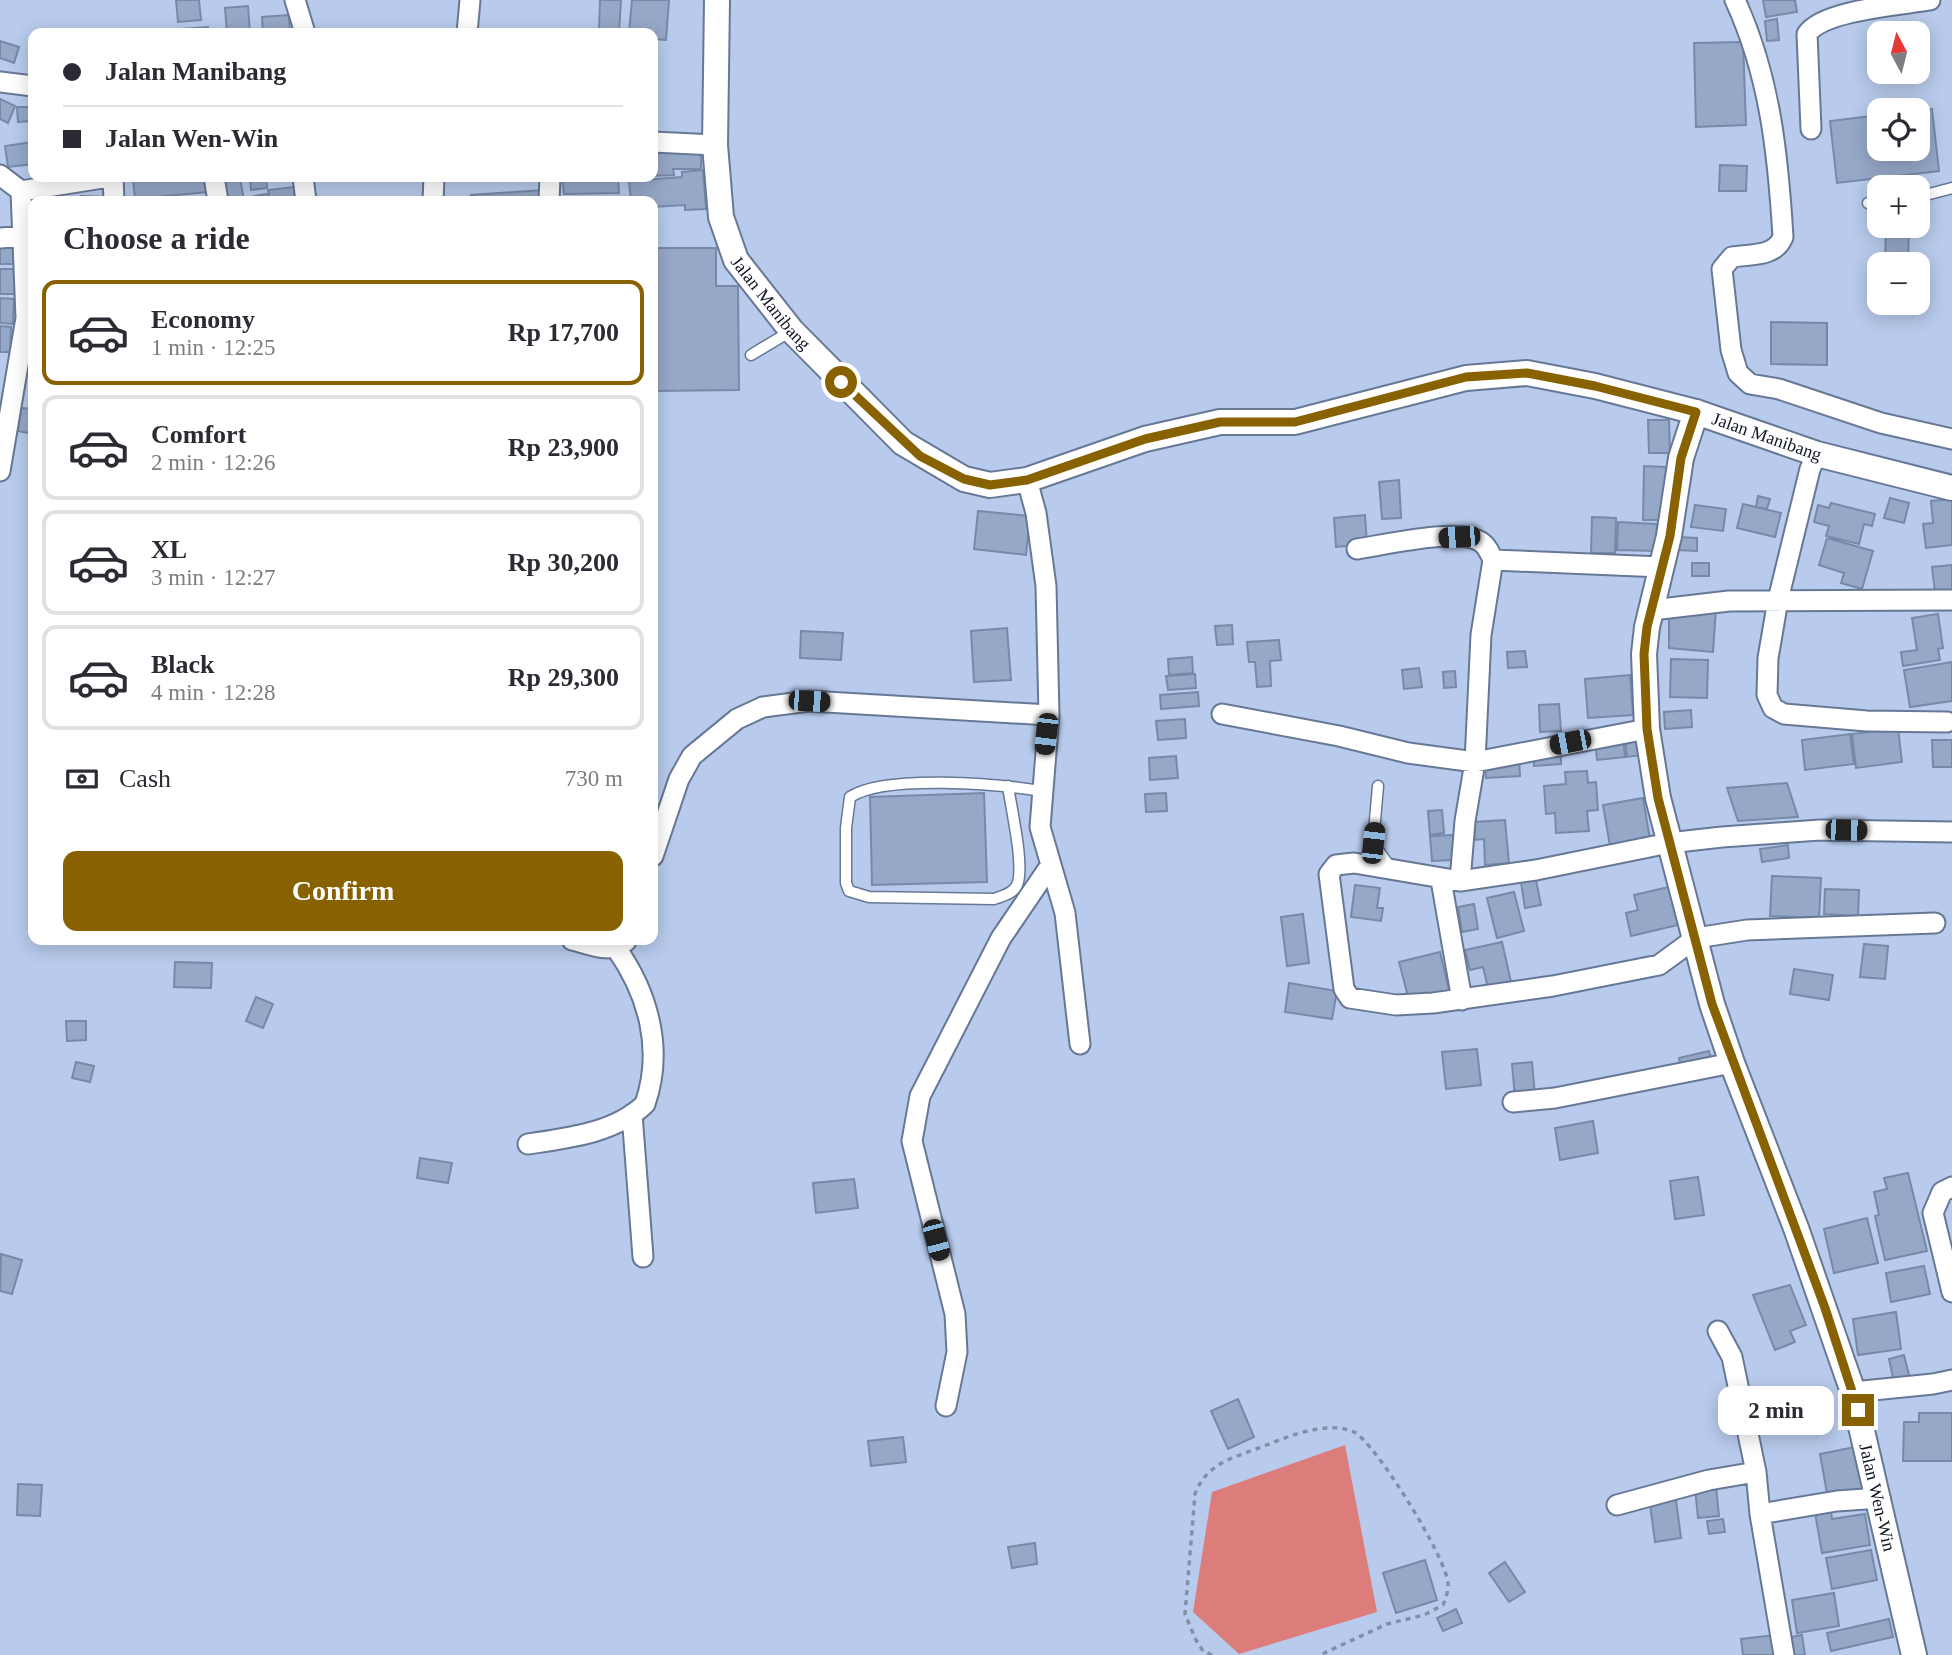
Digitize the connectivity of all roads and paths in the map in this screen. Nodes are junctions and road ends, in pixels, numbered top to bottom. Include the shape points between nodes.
1 (295, 0) edge
2 (470, 0) edge
3 (717, 0) edge
4 (1735, 0) edge
5 (1930, 0) edge
6 (303, 28) edge
7 (467, 28) edge
8 (0, 82) edge
9 (28, 85) edge
10 (1811, 129) dead end
11 (658, 142) edge
12 (715, 145) junction
13 (0, 175) edge
14 (79, 182) edge
15 (1952, 188) edge
16 (21, 191) junction
17 (1930, 194) edge
18 (24, 236) junction
19 (0, 237) edge
20 (791, 330) junction
21 (751, 355) dead end
22 (1696, 412) junction
23 (1952, 439) edge
24 (1817, 454) junction
25 (0, 471) edge
26 (1027, 480) junction
27 (1952, 488) edge
28 (1357, 549) dead end
29 (1493, 560) junction
30 (1662, 567) junction
31 (1778, 600) junction
32 (1952, 600) edge
33 (1652, 610) junction
34 (1049, 715) junction
35 (1222, 715) dead end
36 (1947, 722) dead end
37 (1647, 729) junction
38 (1475, 762) junction
39 (1008, 786) junction
40 (1378, 786) dead end
41 (1041, 791) junction
42 (1952, 832) edge
43 (658, 841) edge
44 (1669, 843) junction
45 (1050, 866) junction
46 (1390, 868) junction
47 (1450, 881) junction
48 (1935, 923) dead end
49 (1696, 938) junction
50 (621, 945) edge
51 (1462, 1000) junction
52 (1080, 1044) dead end
53 (1732, 1063) junction
54 (1513, 1102) dead end
55 (632, 1114) junction
56 (528, 1144) dead end
57 (1952, 1187) edge
58 (643, 1257) dead end
59 (1952, 1292) edge
60 (1718, 1331) dead end
61 (1952, 1380) edge
62 (1853, 1392) junction
63 (946, 1406) dead end
64 (1756, 1472) junction
65 (1880, 1498) junction
66 (1617, 1505) dead end
67 (1760, 1514) junction
68 (1212, 1655) edge
69 (1320, 1655) edge
70 (1784, 1655) edge
71 (1912, 1655) edge

1 - 6 street
2 - 7 street
3 - 12 street, Jalan Manibang
4 - 23 street via 1759,56 1769,95 1783,237 1773,251 1732,257 1723,268 1731,350 1738,373 1750,384
5 - 10 street via 1828,18 1811,28 1807,34
8 - 9 street
11 - 12 street
12 - 20 street, Jalan Manibang via 726,240 754,285
13 - 16 street
14 - 16 street
15 - 17 lane
16 - 18 street
18 - 19 street
18 - 25 street via 26,318
20 - 21 lane
20 - 26 street, Jalan Manibang via 920,456 964,479 990,485
22 - 24 street, Jalan Manibang
22 - 26 street, Jalan Manibang via 1527,373 1466,377 1295,422 1220,422 1145,439
22 - 30 street, Jalan Wen-Win via 1681,458
24 - 27 street, Jalan Manibang
24 - 31 street
26 - 34 street via 1046,586
28 - 29 street via 1469,537 1485,545
29 - 30 street
29 - 38 street via 1477,679
30 - 33 street, Jalan Wen-Win
31 - 32 street
31 - 33 street
31 - 36 street via 1768,658 1767,695 1773,708 1784,714 1822,718
33 - 37 street, Jalan Wen-Win via 1644,654
34 - 41 street
34 - 43 street via 809,701 763,707 737,719 692,756 679,779
35 - 38 street
37 - 38 street
37 - 44 street, Jalan Wen-Win
38 - 47 street
39 - 39 lane via 1019,867 1017,886 1010,893 994,899 966,899 869,897 849,891 846,828 850,797 862,790 942,783
39 - 41 lane
40 - 46 lane via 1373,843
41 - 45 street via 1040,827
42 - 44 street via 1820,830
44 - 47 street via 1512,875
44 - 49 street, Jalan Wen-Win
45 - 52 street via 1065,913
45 - 63 street via 1001,938 920,1096 914,1119 912,1141 955,1314 957,1352
46 - 47 street
46 - 51 street via 1354,863 1336,865 1329,874 1344,989 1350,998 1362,1002 1396,1005
47 - 51 street
48 - 49 street via 1816,925
49 - 51 street via 1659,965
49 - 53 street, Jalan Wen-Win
50 - 55 street via 642,992 653,1038 649,1094
53 - 54 street
53 - 62 street, Jalan Wen-Win
55 - 56 street via 575,1136
55 - 58 street
57 - 59 street via 1942,1192 1933,1213
60 - 64 street via 1732,1357
61 - 62 street
62 - 65 street, Jalan Wen-Win
64 - 66 street
64 - 67 street
65 - 67 street via 1837,1500
65 - 71 street, Jalan Wen-Win
67 - 70 street
68 - 69 path via 1203,1651 1185,1614 1195,1494 1202,1476 1225,1461 1294,1434 1346,1429 1365,1439 1392,1477 1430,1539 1448,1583 1446,1600 1432,1611 1387,1624

